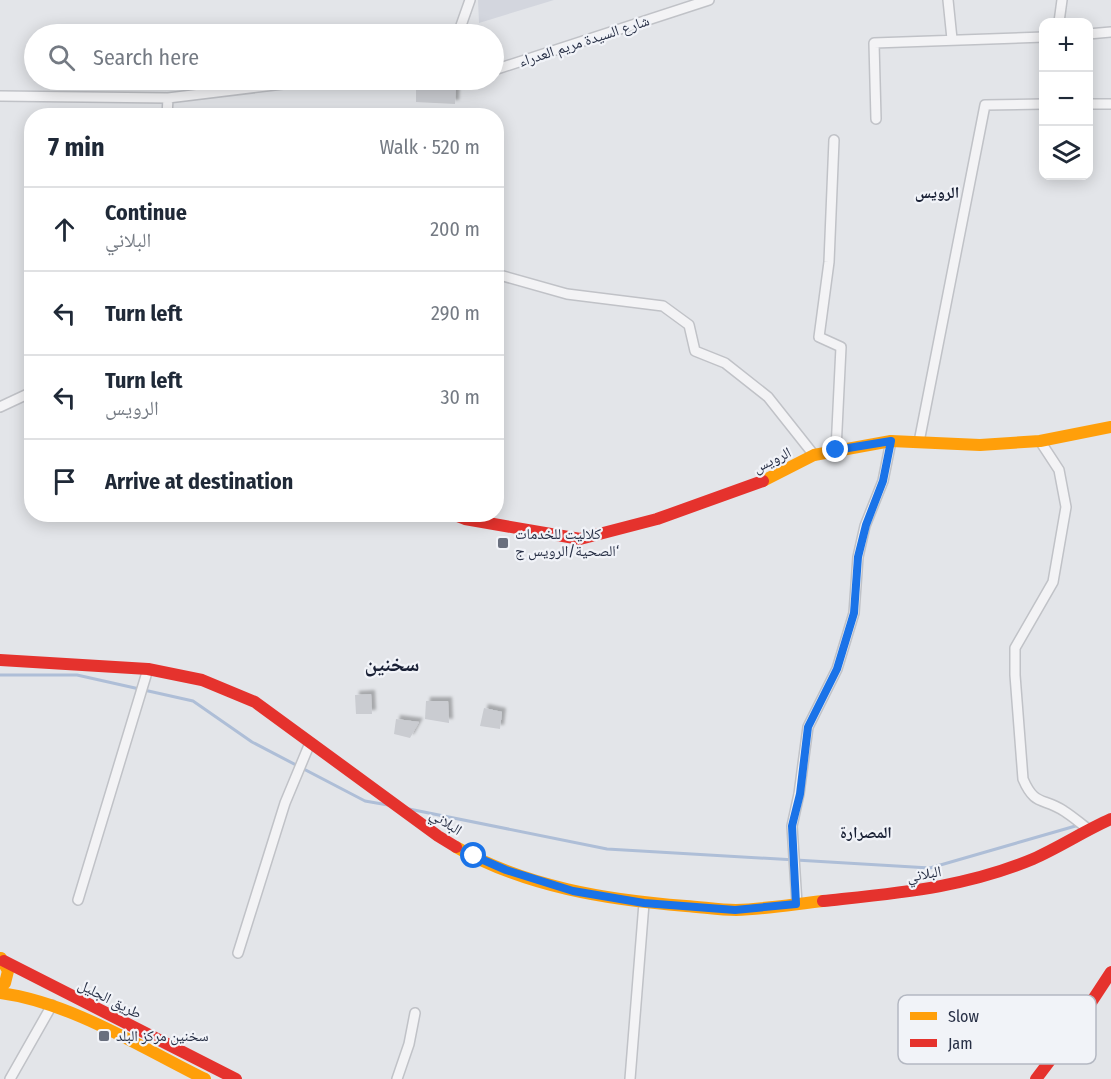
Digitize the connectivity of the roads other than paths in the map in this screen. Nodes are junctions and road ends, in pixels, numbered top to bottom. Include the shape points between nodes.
1 (470, 0) edge
2 (709, 0) edge
3 (948, 0) edge
4 (1062, 0) edge
5 (1060, 18) edge
6 (462, 24) edge
7 (1111, 32) edge
8 (1093, 34) edge
9 (1039, 37) edge
10 (952, 39) junction
11 (504, 67) edge
12 (234, 90) edge
13 (0, 96) edge
14 (168, 98) junction
15 (1039, 104) edge
16 (1093, 104) edge
17 (1111, 104) edge
18 (167, 108) edge
19 (876, 119) dead end
20 (834, 140) dead end
21 (504, 276) edge
22 (24, 396) edge
23 (0, 406) edge
24 (1111, 428) edge
25 (891, 441) junction
26 (1040, 441) junction
27 (919, 442) junction
28 (836, 450) junction
29 (814, 456) junction
30 (482, 522) edge
31 (0, 660) edge
32 (148, 669) junction
33 (310, 743) junction
34 (1111, 819) edge
35 (1088, 828) junction
36 (78, 900) dead end
37 (644, 903) junction
38 (796, 904) junction
39 (238, 953) dead end
40 (2, 959) edge
41 (1111, 972) edge
42 (0, 988) edge
43 (0, 993) edge
44 (1096, 995) edge
45 (51, 1005) junction
46 (415, 1013) dead end
47 (1047, 1064) edge
48 (10, 1079) edge
49 (205, 1079) edge
50 (236, 1079) edge
51 (397, 1079) edge
52 (630, 1079) edge
53 (1036, 1079) edge

1 - 6 street
2 - 11 street, شارع السيدة مريم العدراء
3 - 10 street
4 - 5 street
7 - 8 street
9 - 10 street
10 - 19 street via 874,43
12 - 14 street
13 - 14 street
14 - 18 street
15 - 27 street via 986,105
16 - 17 street
20 - 28 street via 829,262 819,337 841,347
21 - 29 street via 567,294 663,306 689,325 695,351 725,363 768,397
22 - 23 street
24 - 26 street, الرويس
25 - 27 street, الرويس
25 - 28 street, الرويس
25 - 38 street via 883,481 858,557 854,613 837,669 808,727 792,826
26 - 27 street, الرويس via 980,445
26 - 35 street via 1059,470 1066,507 1053,582 1015,648 1023,779 1029,794 1062,809
28 - 29 street, الرويس
29 - 30 street, الرويس via 755,485 657,519 580,539
31 - 32 street, البلاني
32 - 33 street, البلاني via 202,680 255,702
32 - 36 street
33 - 37 street, البلاني via 438,837 474,856 573,891
33 - 39 street via 285,803
34 - 35 street, البلاني
35 - 38 street, البلاني via 1035,858 974,880 911,892
37 - 38 street, البلاني via 735,910
37 - 52 street
40 - 42 street via 8,971
40 - 50 street, طريق الجليل
41 - 44 street
43 - 45 street, طريق الجليل
45 - 48 street
45 - 49 street, طريق الجليل
46 - 51 street
47 - 53 street

